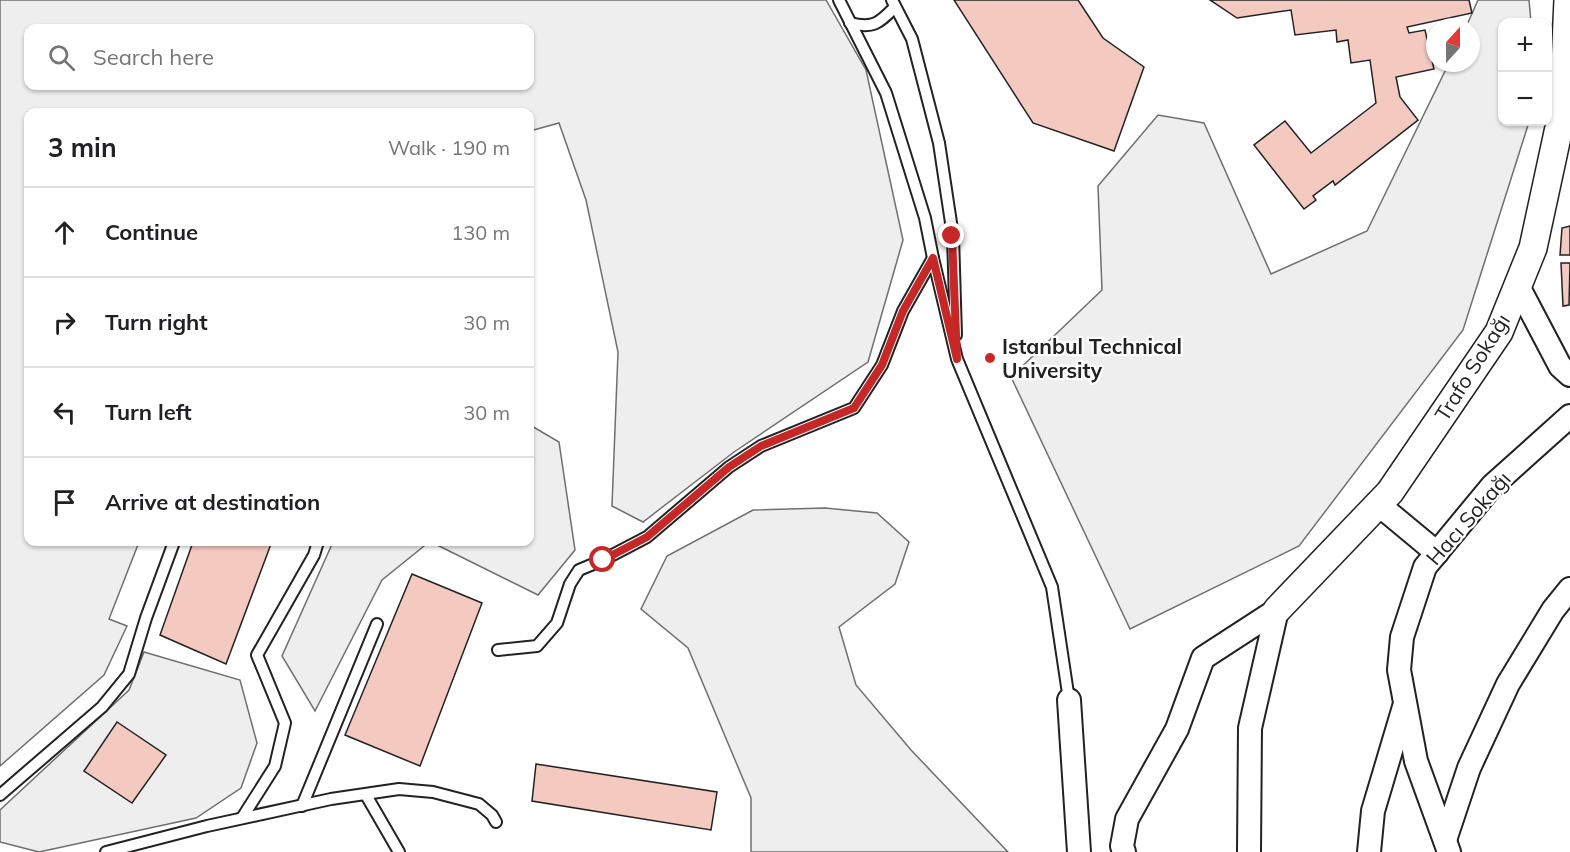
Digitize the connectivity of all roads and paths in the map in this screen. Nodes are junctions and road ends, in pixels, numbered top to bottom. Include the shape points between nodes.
1 (839, 0) edge
2 (1568, 0) edge
3 (893, 3) edge
4 (850, 22) junction
5 (933, 258) junction
6 (1518, 286) junction
7 (957, 359) junction
8 (1570, 375) edge
9 (1570, 416) edge
10 (1378, 504) junction
11 (173, 546) edge
12 (317, 546) edge
13 (1437, 553) junction
14 (1570, 589) edge
15 (1276, 610) junction
16 (377, 624) dead end
17 (498, 650) dead end
18 (1069, 700) joint
19 (1405, 703) junction
20 (0, 795) edge
21 (366, 795) junction
22 (302, 806) junction
23 (242, 818) junction
24 (496, 822) dead end
25 (1447, 846) edge
26 (106, 852) edge
27 (399, 852) edge
28 (1079, 852) edge
29 (1124, 852) edge
30 (1249, 852) edge
31 (1369, 852) edge

1 - 4 lane
2 - 6 street, Trafo Sokağı via 1563,109 1533,248
3 - 4 lane via 880,22 865,26
3 - 7 lane via 912,39 939,143 952,236
4 - 5 lane via 886,93 925,218
5 - 7 lane
5 - 17 lane via 903,311 882,365 854,408 761,446 729,467 647,537 579,570 570,584 558,623 537,646
6 - 8 street via 1560,366
6 - 10 street, Trafo Sokağı via 1499,332
7 - 18 lane via 1052,587
9 - 13 street, Hacı Sokağı via 1492,486
10 - 13 street
10 - 15 street, Trafo Sokağı
11 - 20 lane via 129,674 102,707
12 - 23 lane via 257,655 285,723 275,766
13 - 19 street, Hacı Sokağı via 1425,567 1402,637 1399,670
14 - 25 street via 1508,684 1469,768
15 - 29 street via 1203,658 1177,729 1127,819
15 - 30 street via 1250,728
16 - 22 lane
18 - 28 street
19 - 25 street, Hacı Sokağı via 1416,761
19 - 31 street via 1373,811
21 - 22 lane
21 - 24 lane via 399,789 433,792 479,804
21 - 27 lane
22 - 23 lane
23 - 26 lane

